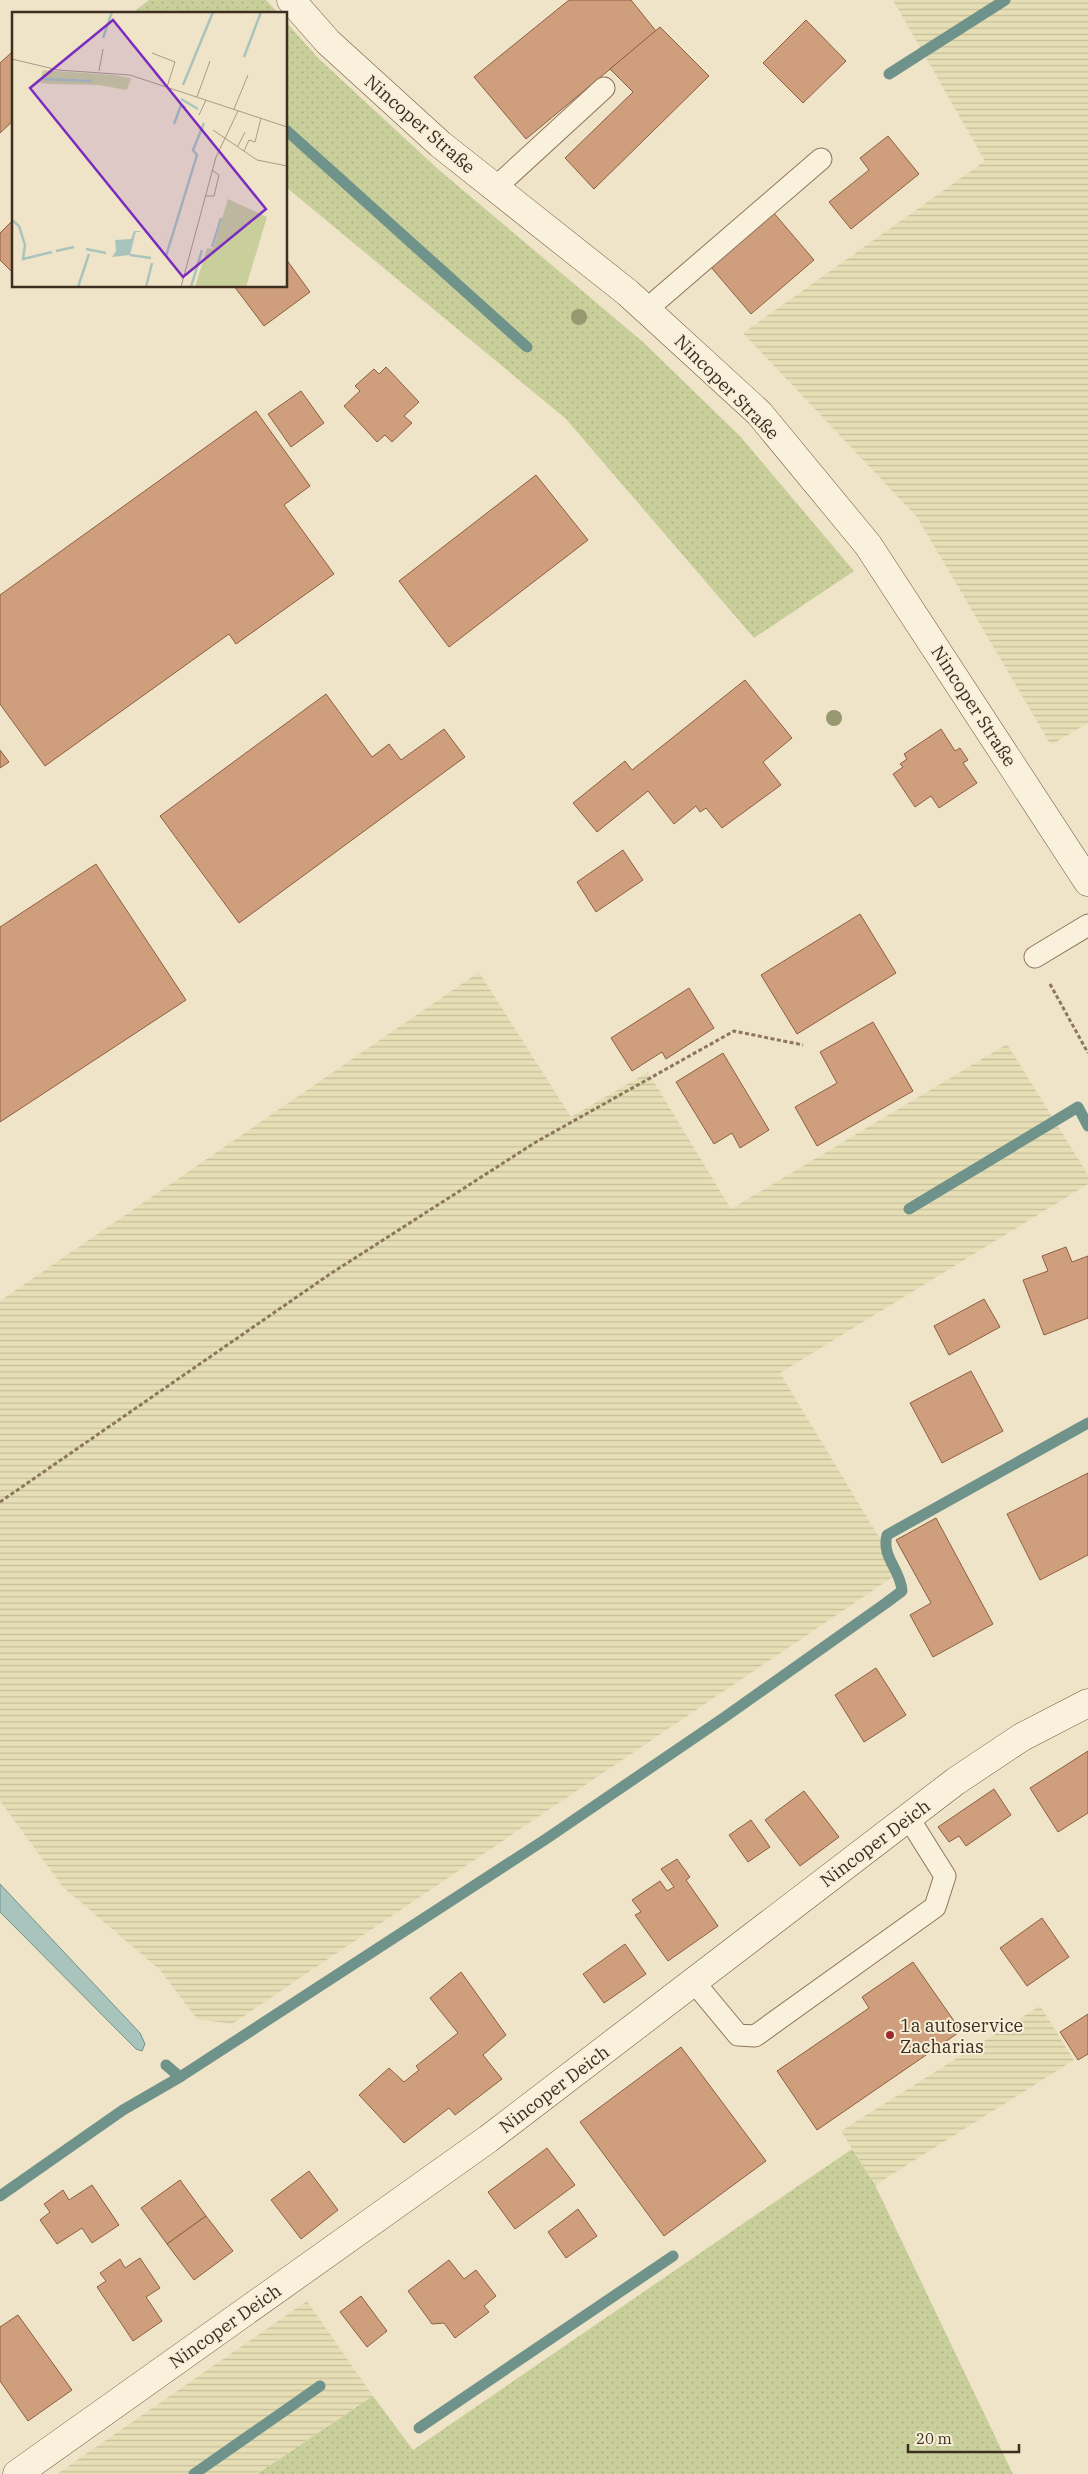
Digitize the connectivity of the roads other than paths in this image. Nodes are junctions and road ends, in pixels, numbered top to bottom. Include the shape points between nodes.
1 (291, 0) edge
2 (604, 88) dead end
3 (821, 160) dead end
4 (495, 188) junction
5 (647, 309) junction
6 (1086, 874) edge
7 (1088, 925) edge
8 (1034, 957) road end
9 (1088, 1703) edge
10 (908, 1817) junction
11 (694, 1982) junction
12 (18, 2474) edge

1 - 4 main road, Nincoper Straße via 328,42 440,144
2 - 4 lane
3 - 5 lane
4 - 5 main road, Nincoper Straße
5 - 6 main road, Nincoper Straße via 759,413 868,545
7 - 8 lane
9 - 10 main road, Nincoper Deich via 1022,1737
10 - 11 main road, Nincoper Deich
10 - 11 lane via 945,1876 935,1907 755,2036 738,2035
11 - 12 main road, Nincoper Deich via 488,2139

